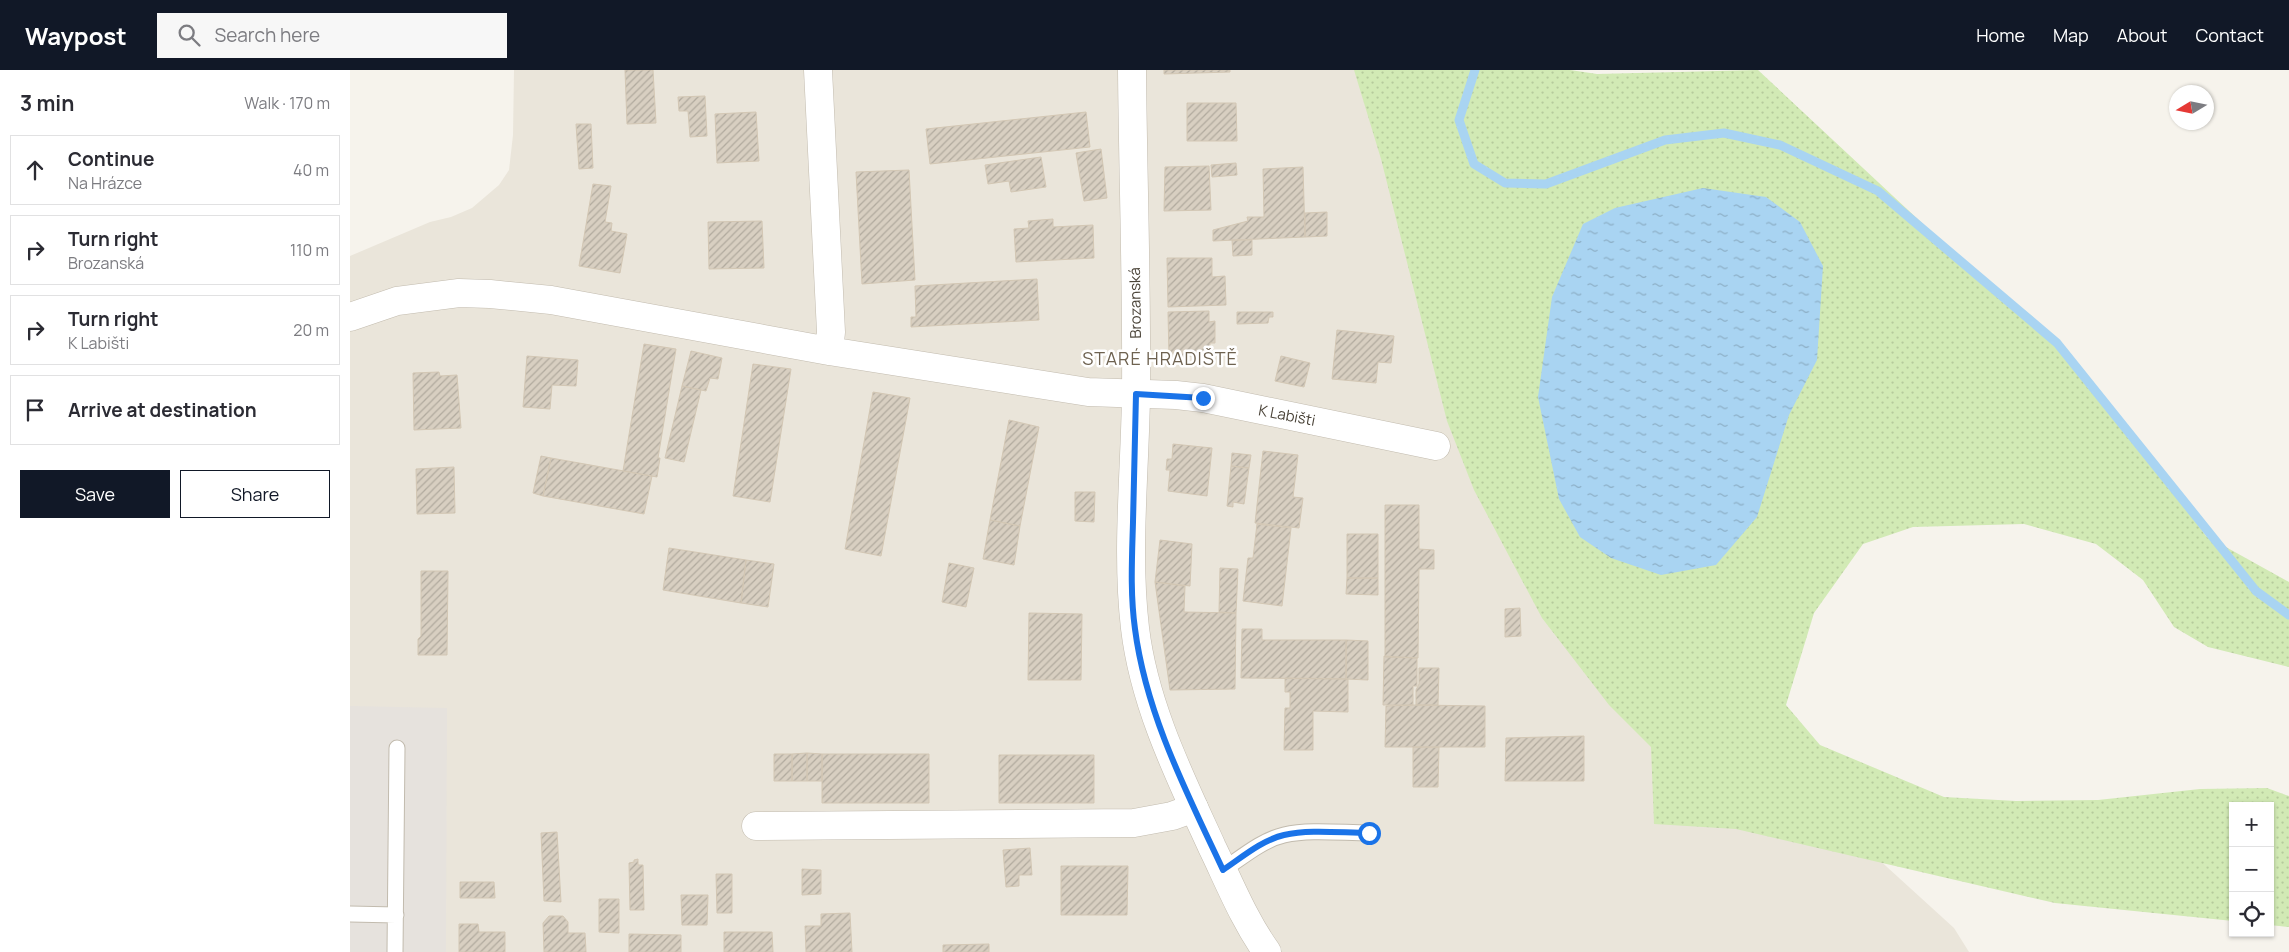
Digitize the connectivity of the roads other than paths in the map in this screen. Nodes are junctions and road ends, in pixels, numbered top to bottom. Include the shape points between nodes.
1 (818, 70) edge
2 (1132, 70) edge
3 (350, 318) edge
4 (830, 350) junction
5 (1136, 394) junction
6 (1436, 446) dead end
7 (397, 748) dead end
8 (1194, 808) junction
9 (756, 826) dead end
10 (1369, 833) dead end
11 (1223, 870) junction
12 (350, 914) edge
13 (396, 915) junction
14 (1260, 945) edge
15 (395, 952) edge

1 - 4 street
2 - 5 street, Brozanská
3 - 4 street, K Labišti via 397,301 459,293 490,294 551,300
4 - 5 street, K Labišti via 1088,392
5 - 6 street, K Labišti via 1203,398
5 - 8 street, Brozanská via 1132,585 1135,629 1155,712
7 - 13 lane
8 - 9 street via 1172,816 1134,822
8 - 11 street, Brozanská
10 - 11 lane via 1283,835
11 - 14 street, Brozanská
12 - 13 lane
13 - 15 lane

